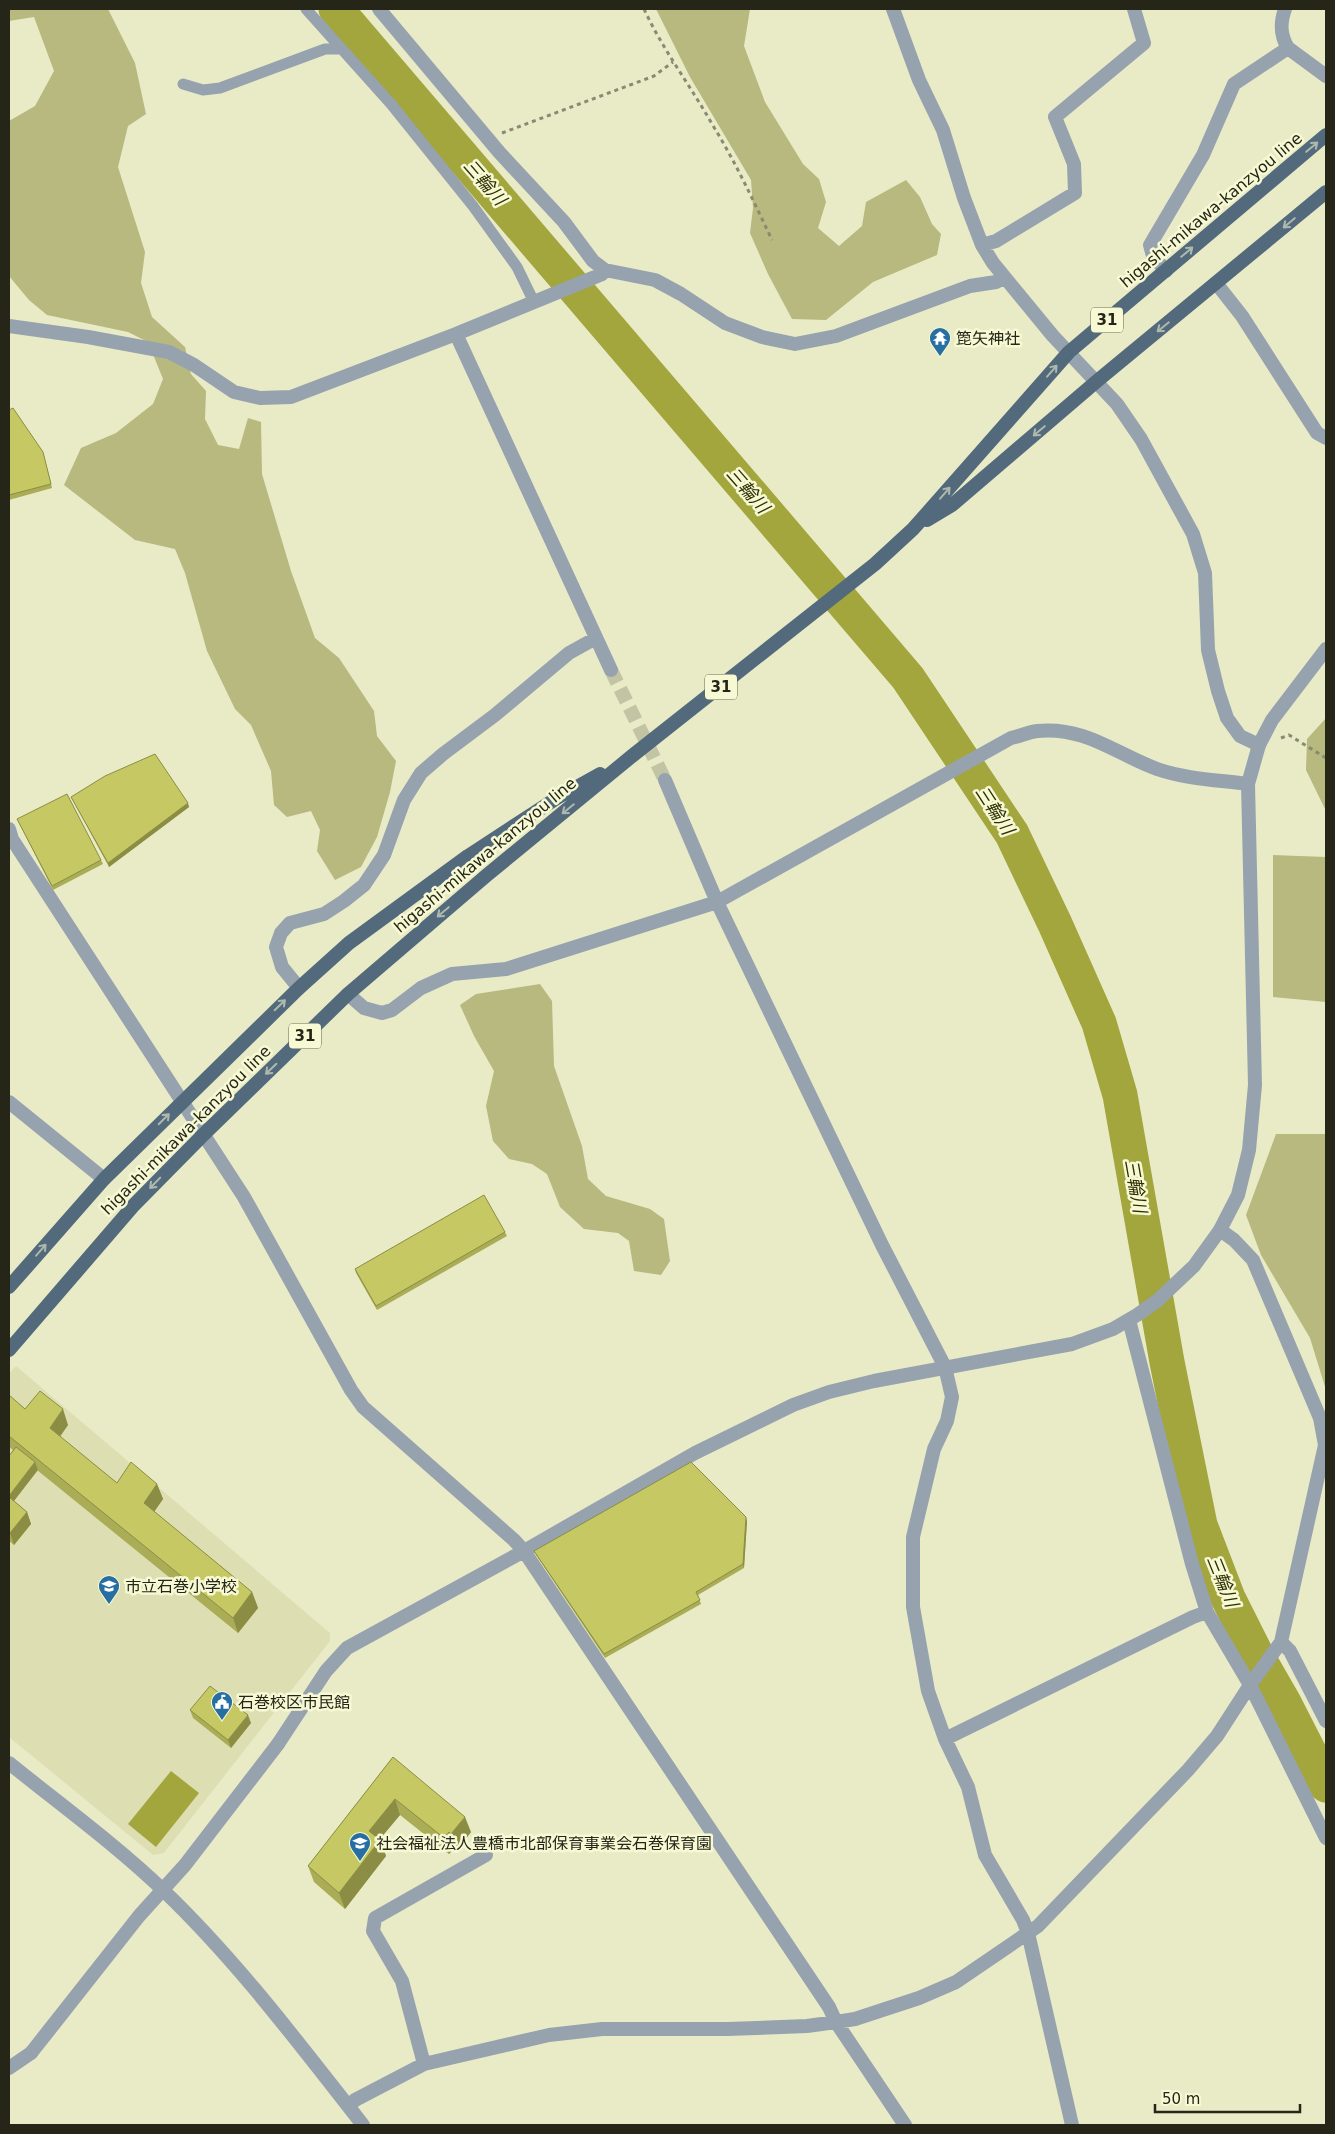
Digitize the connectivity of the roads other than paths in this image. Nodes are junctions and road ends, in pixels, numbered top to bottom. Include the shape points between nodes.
1 (306, 9) edge
2 (379, 9) edge
3 (893, 9) edge
4 (1134, 9) edge
5 (1285, 9) edge
6 (1288, 48) junction
7 (341, 49) junction
8 (1326, 76) edge
9 (182, 84) dead end
10 (1326, 135) edge
11 (1326, 192) edge
12 (982, 245) junction
13 (1166, 271) junction
14 (600, 274) junction
15 (1004, 278) junction
16 (1216, 283) junction
17 (541, 299) junction
18 (9, 326) edge
19 (456, 334) junction
20 (1069, 352) junction
21 (1097, 381) junction
22 (1326, 438) edge
23 (913, 530) junction
24 (596, 638) junction
25 (1326, 649) edge
26 (611, 670) tunnel mouth
27 (1259, 745) junction
28 (632, 756) junction
29 (664, 780) tunnel mouth
30 (1248, 784) junction
31 (9, 829) edge
32 (717, 902) junction
33 (299, 988) junction
34 (348, 994) junction
35 (9, 1102) edge
36 (182, 1102) junction
37 (202, 1135) junction
38 (104, 1179) junction
39 (1220, 1230) junction
40 (9, 1287) edge
41 (1133, 1317) junction
42 (9, 1350) edge
43 (945, 1366) junction
44 (524, 1551) junction
45 (1207, 1612) junction
46 (1279, 1646) junction
47 (1251, 1683) junction
48 (1326, 1721) edge
49 (945, 1739) junction
50 (9, 1763) edge
51 (1326, 1838) edge
52 (486, 1855) dead end
53 (162, 1890) junction
54 (1028, 1933) junction
55 (836, 2022) junction
56 (424, 2064) junction
57 (9, 2068) edge
58 (349, 2106) junction
59 (364, 2125) edge
60 (905, 2125) edge
61 (1072, 2125) edge

1 - 7 lane
2 - 14 street via 499,152 564,222
3 - 12 street via 919,80 943,130
4 - 12 street via 1144,43 1055,116 1074,164 1076,192 996,241
5 - 6 street via 1281,20 1282,37
6 - 8 street
6 - 13 street via 1234,84 1204,155 1150,245 1153,256
7 - 9 lane via 325,49 220,88 203,90
7 - 17 lane via 391,104 473,206
13 -> 10 main road, higashi-mikawa-kanzyou line / 31
11 -> 16 main road, higashi-mikawa-kanzyou line / 31
12 - 15 street
13 - 20 main road, higashi-mikawa-kanzyou line / 31
14 - 15 street via 655,280 725,323 762,337 795,344 836,336 970,286
14 - 17 street
15 - 20 street
16 -> 21 main road, higashi-mikawa-kanzyou line / 31
16 - 22 street via 1242,316 1317,433
17 - 19 street
18 - 19 street via 169,352 234,392 260,398 291,397
19 - 24 street
20 - 21 street
23 -> 20 main road, higashi-mikawa-kanzyou line / 31
21 -> 23 main road, higashi-mikawa-kanzyou line / 31 via 952,505
21 - 27 street via 1141,438 1193,534 1205,572 1208,650 1218,691 1227,718 1240,736
23 - 28 main road, higashi-mikawa-kanzyou line / 31 via 809,618
24 - 26 street
24 - 33 street via 570,653 421,773 404,800 384,855 364,885 324,914 290,923 281,933 276,947 282,967
25 - 27 street via 1272,720
27 - 30 street
28 - 33 main road, higashi-mikawa-kanzyou line / 31 via 557,798 468,856 349,943
28 -> 34 main road, higashi-mikawa-kanzyou line / 31
29 - 32 street
30 - 32 street via 1181,776 1156,768 1094,738 1038,731 1011,738
30 - 39 street via 1255,1085 1249,1150 1238,1195
31 - 36 street via 12,839
32 - 34 street via 506,970 452,974 421,988 392,1010 382,1013 364,1008
32 - 43 street via 882,1245
36 -> 33 main road, higashi-mikawa-kanzyou line / 31
34 -> 37 main road, higashi-mikawa-kanzyou line / 31
35 - 38 street
36 - 37 street
38 -> 36 main road, higashi-mikawa-kanzyou line / 31
37 -> 42 main road, higashi-mikawa-kanzyou line / 31 via 134,1205
37 - 44 street via 244,1197 351,1390 364,1407
40 -> 38 main road, higashi-mikawa-kanzyou line / 31
39 - 41 street via 1194,1266 1157,1301
39 - 46 street via 1253,1260 1320,1418 1325,1445
41 - 43 street via 1114,1329 1072,1344
41 - 45 street via 1192,1564
43 - 44 street via 838,1390 793,1405 696,1453
43 - 49 street via 952,1397 947,1421 934,1449 913,1537 914,1616 928,1691
44 - 53 street via 347,1648 326,1671 278,1744
44 - 55 street via 824,1999
45 - 47 street
45 - 49 street
46 - 47 street
46 - 48 street via 1290,1651
47 - 51 street
47 - 54 street via 1217,1736 1188,1770
49 - 54 street via 968,1787 986,1855
50 - 53 street
52 - 56 street via 375,1918 373,1931 402,1981
53 - 57 street via 31,2053
53 - 58 street via 240,1970
54 - 55 street via 956,1982 919,1998
54 - 61 street
55 - 56 street via 728,2029 602,2029 549,2035
55 - 60 street
56 - 58 street
58 - 59 street

